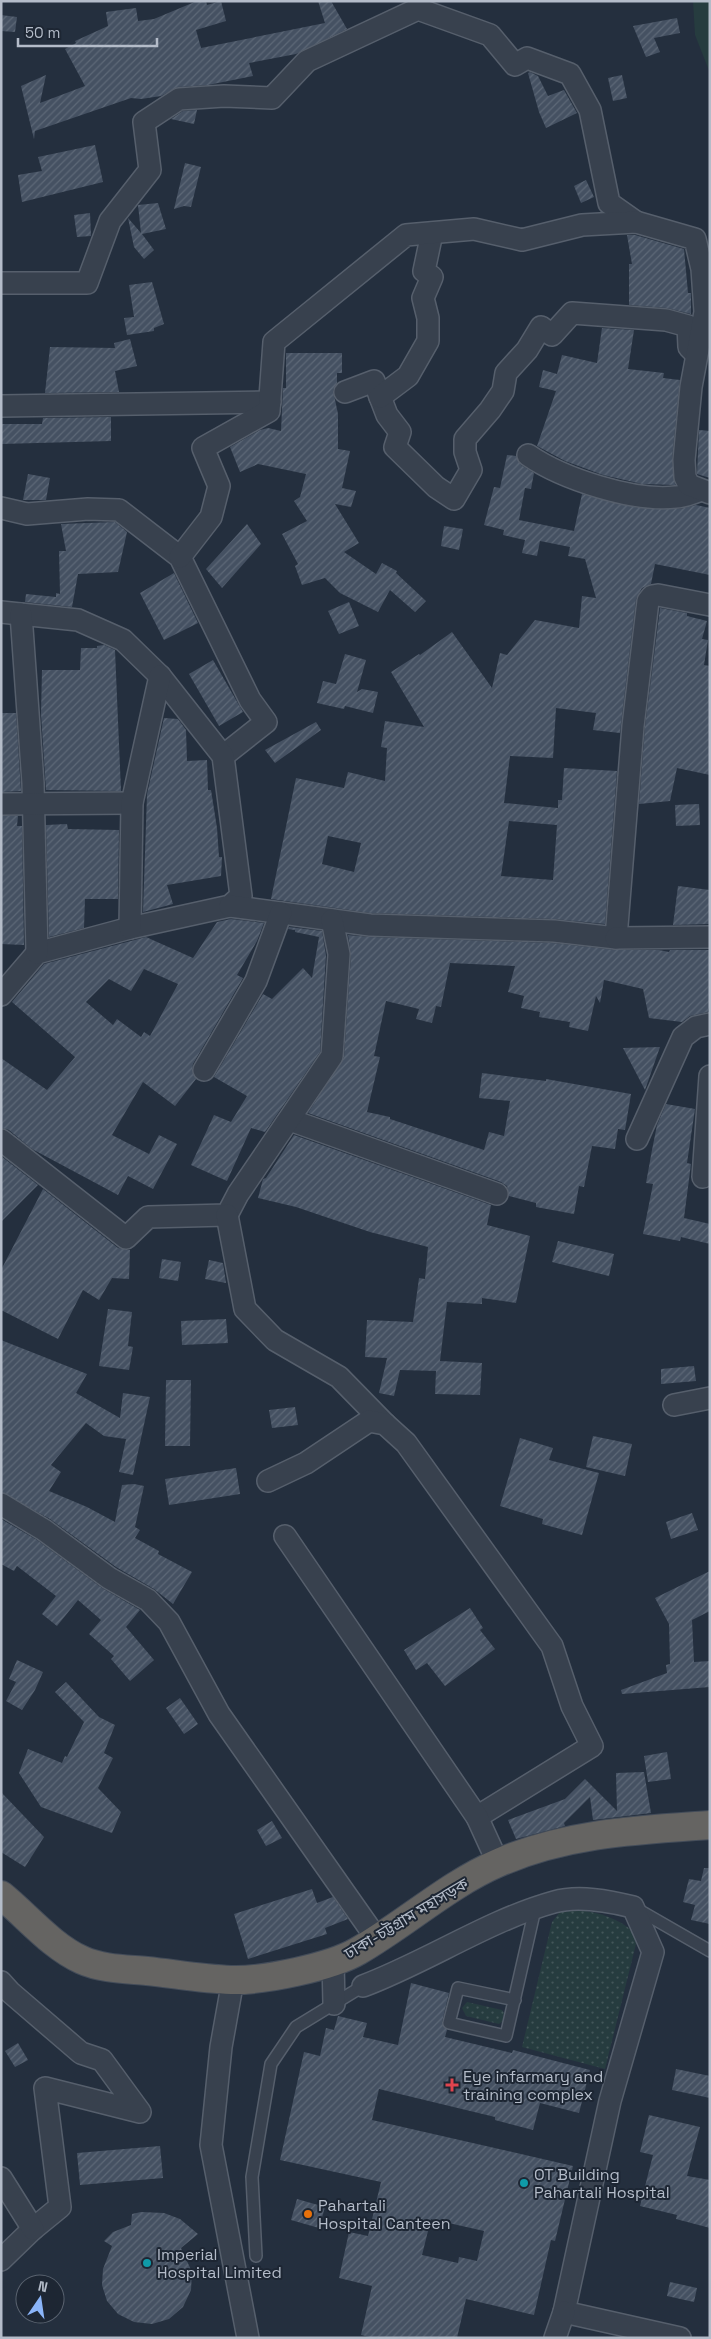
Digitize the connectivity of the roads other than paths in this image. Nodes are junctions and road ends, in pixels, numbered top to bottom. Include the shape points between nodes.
1 (430, 6) edge
2 (636, 222) junction
3 (432, 233) junction
4 (1, 283) edge
5 (697, 356) junction
6 (345, 392) dead end
7 (380, 397) junction
8 (270, 402) junction
9 (1, 406) edge
10 (528, 455) dead end
11 (704, 492) edge
12 (1, 508) edge
13 (180, 557) junction
14 (710, 605) edge
15 (11, 613) edge
16 (160, 676) junction
17 (223, 756) junction
18 (132, 803) junction
19 (1, 804) edge
20 (34, 804) junction
21 (230, 906) junction
22 (282, 913) junction
23 (332, 920) junction
24 (130, 928) junction
25 (710, 937) edge
26 (616, 938) junction
27 (37, 953) junction
28 (1, 995) edge
29 (710, 1024) edge
30 (204, 1070) dead end
31 (710, 1076) edge
32 (290, 1120) junction
33 (637, 1138) dead end
34 (1, 1140) edge
35 (703, 1177) dead end
36 (497, 1194) dead end
37 (227, 1215) junction
38 (710, 1398) edge
39 (674, 1405) dead end
40 (385, 1424) junction
41 (268, 1481) dead end
42 (1, 1504) edge
43 (285, 1536) dead end
44 (478, 1817) junction
45 (710, 1825) edge
46 (498, 1863) junction
47 (1, 1895) edge
48 (633, 1907) junction
49 (535, 1909) junction
50 (377, 1939) junction
51 (710, 1951) edge
52 (333, 1962) junction
53 (233, 1980) junction
54 (1, 1982) edge
55 (363, 1986) joint
56 (515, 2000) junction
57 (334, 2004) junction
58 (1, 2178) edge
59 (33, 2229) junction
60 (256, 2256) dead end
61 (1, 2260) edge
62 (564, 2312) junction
63 (248, 2338) edge
64 (555, 2338) edge
65 (680, 2338) edge

1 - 2 street via 490,35 515,65 527,58 570,74 590,110 609,203
1 - 4 street via 307,61 272,98 224,96 179,99 144,122 150,170 110,221 86,283
2 - 3 street via 582,226 522,240 474,229
2 - 5 street via 695,239 702,269 705,312
3 - 7 street via 424,271 432,277 423,298 428,318 428,341 408,376
3 - 8 street via 406,235 274,342
5 - 7 street via 689,347 688,326 666,320 572,313 552,335 541,327 528,350 506,373 503,391 465,440 471,470 454,499 436,487 395,447 400,432
5 - 11 street via 684,460 689,485
6 - 7 street via 374,381
8 - 9 street
8 - 13 street via 269,411 202,448 219,486 211,516
10 - 11 street via 547,468 589,484 631,494 677,498
12 - 13 street via 27,514 119,510
13 - 17 street via 250,700 266,722
14 - 26 street via 658,595 648,601 633,726
15 - 16 street via 78,620 123,640
15 - 20 street
16 - 17 street
16 - 18 street
17 - 21 street via 241,896
18 - 20 street
18 - 24 street
19 - 20 street
20 - 27 street
21 - 22 street
21 - 24 street
22 - 23 street
22 - 30 street via 256,981
23 - 26 street via 370,925 554,931
23 - 32 street via 339,954 332,1056
24 - 27 street
25 - 26 street
27 - 28 street
29 - 33 street via 696,1027 683,1037
31 - 35 street
32 - 36 street
32 - 37 street
34 - 37 street via 126,1238 148,1217
37 - 40 street via 245,1309 275,1340 339,1377
38 - 39 street
40 - 41 street via 369,1421 306,1463
40 - 44 street via 406,1443 552,1646 572,1706 592,1746
42 - 50 street via 44,1530 109,1578 148,1600 169,1622 219,1714
43 - 44 street
44 - 46 street
45 - 46 highway, ঢাকা-চট্টগ্রাম মহাসড়ক via 588,1836
46 - 50 highway, ঢাকা-চট্টগ্রাম মহাসড়ক
47 - 53 highway, ঢাকা-চট্টগ্রাম মহাসড়ক via 47,1936 82,1960 105,1966
48 - 49 street via 602,1900 556,1902
48 - 51 lane
48 - 62 street via 653,1952 610,2101
49 - 55 street
49 - 56 lane
50 - 52 highway, ঢাকা-চট্টগ্রাম মহাসড়ক
52 - 53 highway, ঢাকা-চট্টগ্রাম মহাসড়ক via 287,1974
52 - 57 street
53 - 63 street via 221,2046 211,2145
54 - 59 street via 80,2053 102,2060 140,2112 45,2088 60,2207
55 - 57 lane
56 - 56 lane via 506,2036 449,2023 458,1988
57 - 60 lane via 296,2027 271,2064 252,2176
58 - 59 street
59 - 61 street
62 - 64 street
62 - 65 street

